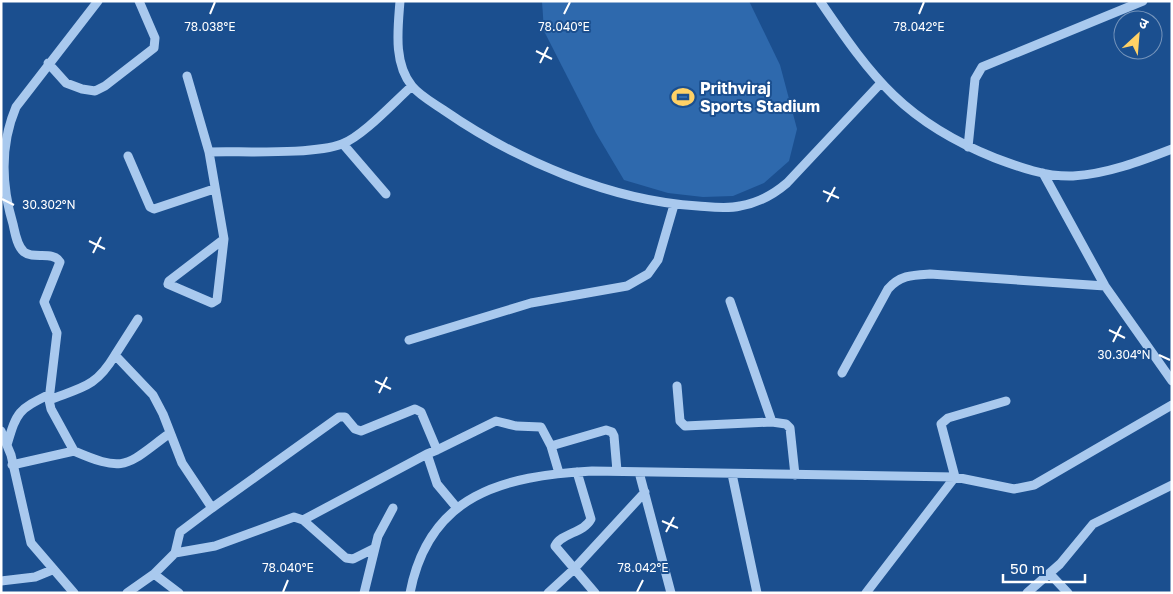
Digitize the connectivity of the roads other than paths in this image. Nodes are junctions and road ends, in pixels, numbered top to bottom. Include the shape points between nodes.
1 (98, 1) edge
2 (139, 1) edge
3 (400, 1) edge
4 (820, 1) edge
5 (1143, 1) edge
6 (48, 64) junction
7 (187, 76) dead end
8 (880, 84) junction
9 (412, 86) junction
10 (343, 144) junction
11 (968, 147) junction
12 (1172, 149) edge
13 (209, 152) junction
14 (128, 156) dead end
15 (1042, 173) junction
16 (214, 189) junction
17 (386, 194) dead end
18 (674, 205) junction
19 (224, 239) junction
20 (1104, 286) junction
21 (730, 301) dead end
22 (138, 319) dead end
23 (409, 340) dead end
24 (115, 355) junction
25 (842, 373) dead end
26 (1172, 381) edge
27 (677, 386) dead end
28 (50, 397) junction
29 (1006, 401) dead end
30 (1172, 405) edge
31 (772, 422) junction
32 (1, 431) edge
33 (170, 433) junction
34 (7, 445) junction
35 (551, 446) junction
36 (437, 450) junction
37 (74, 451) junction
38 (427, 454) junction
39 (12, 466) junction
40 (617, 471) junction
41 (577, 472) junction
42 (639, 472) junction
43 (559, 473) junction
44 (732, 474) junction
45 (795, 475) junction
46 (955, 476) junction
47 (1172, 485) edge
48 (645, 492) junction
49 (212, 508) junction
50 (393, 508) dead end
51 (456, 508) junction
52 (303, 520) junction
53 (374, 548) junction
54 (175, 554) junction
55 (52, 570) junction
56 (573, 570) junction
57 (154, 574) junction
58 (1050, 574) junction
59 (1, 581) edge
60 (668, 592) edge
61 (867, 592) edge
62 (74, 593) edge
63 (127, 593) edge
64 (179, 593) edge
65 (364, 593) edge
66 (410, 593) edge
67 (548, 593) edge
68 (595, 593) edge
69 (757, 593) edge
70 (1027, 593) edge
71 (1068, 593) edge

1 - 6 street
2 - 6 street via 155,38 154,48 105,86 89,91 73,86 60,78
3 - 9 street via 398,50
4 - 8 street
5 - 11 street via 982,68 975,79
6 - 28 street via 9,120 2,148 2,165 5,196 19,246 32,256 52,256 60,262 44,302 57,333
7 - 13 street
8 - 11 street via 924,122
8 - 18 street via 775,193 739,207
9 - 10 street
9 - 18 street via 460,122 519,154 588,182
10 - 13 street via 317,149
10 - 17 street
11 - 15 street
12 - 15 street via 1097,172 1072,176
13 - 16 street
14 - 16 street via 150,208
15 - 20 street
16 - 19 street
18 - 23 street via 658,260 648,274 628,286 531,303
19 - 19 street via 215,303 168,284 169,281
20 - 25 street via 910,275 896,280 888,289
20 - 26 street
21 - 31 street
22 - 24 street
24 - 28 street via 95,381
24 - 33 street via 153,395
27 - 31 street via 680,421 685,426
28 - 34 street via 27,406 17,415
28 - 37 street via 52,409
29 - 46 street via 948,418 941,424
30 - 46 street via 1034,484 1014,489
31 - 45 street via 786,424 790,428
32 - 34 street
33 - 37 street via 137,458 120,465 100,463
33 - 49 street via 182,463
34 - 39 street
35 - 36 street via 541,427 496,421
35 - 40 street via 609,430 614,436
35 - 43 street
36 - 38 street
36 - 49 street via 419,410 410,410 361,432 342,416
37 - 39 street
38 - 51 street via 437,484
38 - 52 street
39 - 55 street via 31,543
40 - 41 street
40 - 42 street
41 - 43 street
41 - 56 street via 591,519 555,546
42 - 44 street
42 - 48 street
43 - 51 street via 498,486
44 - 45 street
44 - 69 street
45 - 46 street
46 - 61 street
47 - 58 street via 1093,524
48 - 56 street
48 - 60 street
49 - 54 street via 180,532
50 - 53 street
51 - 66 street via 436,528 421,551
52 - 53 street via 346,558 353,559
52 - 54 street via 289,517 215,546
53 - 65 street
54 - 57 street
55 - 59 street via 35,577
55 - 62 street
56 - 67 street
56 - 68 street
57 - 63 street
57 - 64 street
58 - 70 street
58 - 71 street

